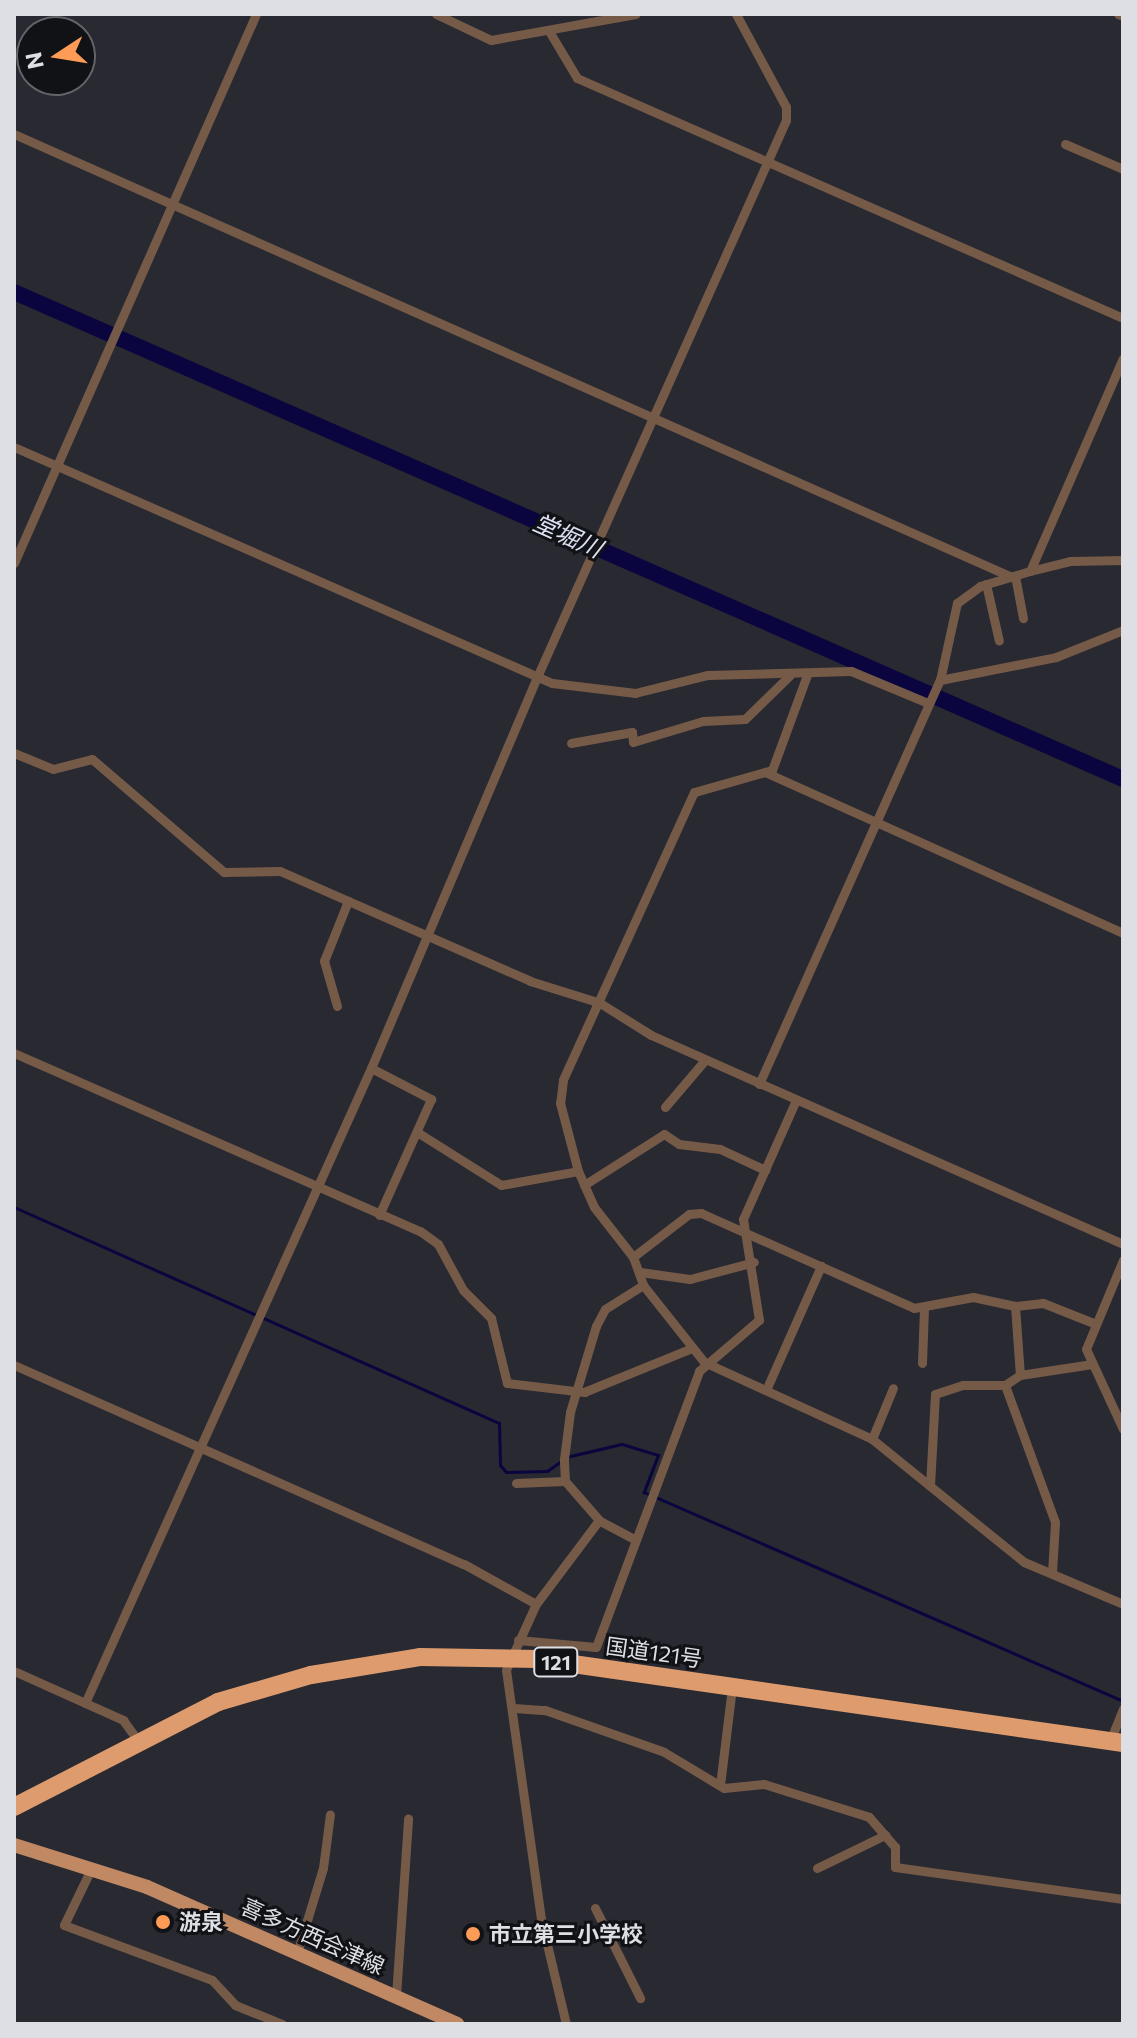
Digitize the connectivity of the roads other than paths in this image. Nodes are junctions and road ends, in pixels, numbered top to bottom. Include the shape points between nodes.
1 (256, 14) edge
2 (436, 14) edge
3 (636, 14) edge
4 (736, 14) edge
5 (549, 31) junction
6 (14, 134) edge
7 (1065, 144) dead end
8 (764, 160) junction
9 (1123, 169) edge
10 (172, 204) junction
11 (1123, 318) edge
12 (1123, 358) edge
13 (654, 415) junction
14 (14, 447) edge
15 (57, 466) junction
16 (1123, 560) edge
17 (14, 563) edge
18 (1030, 571) junction
19 (1013, 576) junction
20 (986, 584) junction
21 (1023, 618) dead end
22 (1123, 630) edge
23 (999, 641) dead end
24 (790, 675) junction
25 (807, 675) junction
26 (537, 677) junction
27 (940, 680) junction
28 (928, 703) junction
29 (571, 743) dead end
30 (14, 753) edge
31 (767, 773) junction
32 (879, 821) junction
33 (348, 901) junction
34 (1123, 933) edge
35 (426, 935) junction
36 (600, 1003) junction
37 (337, 1006) dead end
38 (14, 1053) edge
39 (705, 1060) junction
40 (371, 1068) junction
41 (759, 1084) junction
42 (796, 1100) junction
43 (665, 1107) dead end
44 (417, 1132) junction
45 (765, 1170) junction
46 (578, 1171) junction
47 (584, 1185) junction
48 (316, 1188) junction
49 (379, 1215) junction
50 (745, 1231) junction
51 (1123, 1244) edge
52 (633, 1257) junction
53 (1123, 1260) edge
54 (754, 1262) junction
55 (821, 1266) junction
56 (640, 1272) junction
57 (643, 1285) junction
58 (1015, 1306) junction
59 (924, 1309) junction
60 (1096, 1324) junction
61 (692, 1348) junction
62 (704, 1362) junction
63 (922, 1363) dead end
64 (1092, 1364) junction
65 (14, 1365) edge
66 (1020, 1375) junction
67 (1005, 1385) junction
68 (893, 1388) dead end
69 (766, 1390) junction
70 (575, 1391) junction
71 (1123, 1429) edge
72 (872, 1439) junction
73 (200, 1448) junction
74 (565, 1481) junction
75 (516, 1483) dead end
76 (930, 1486) junction
77 (599, 1520) junction
78 (634, 1539) junction
79 (1052, 1573) junction
80 (536, 1604) junction
81 (1123, 1604) edge
82 (515, 1649) junction
83 (14, 1671) edge
84 (732, 1687) junction
85 (85, 1703) junction
86 (514, 1708) junction
87 (1123, 1709) edge
88 (138, 1741) junction
89 (1116, 1742) edge
90 (720, 1785) junction
91 (14, 1807) edge
92 (330, 1814) dead end
93 (408, 1818) dead end
94 (885, 1835) junction
95 (14, 1845) edge
96 (817, 1868) dead end
97 (90, 1871) junction
98 (1123, 1899) edge
99 (595, 1908) dead end
100 (297, 1953) junction
101 (396, 1996) junction
102 (640, 1998) dead end
103 (282, 2024) edge
104 (457, 2024) edge
105 (566, 2024) edge

1 - 10 street
2 - 5 street via 491,40
3 - 5 street
4 - 8 street via 786,107
5 - 8 street via 577,78
6 - 10 street
7 - 9 street
8 - 11 street
8 - 13 street
10 - 13 street
10 - 15 street
12 - 18 street
13 - 19 street
13 - 26 street
14 - 15 street
15 - 17 street
15 - 26 street
16 - 18 street via 1070,561
18 - 19 street
19 - 20 street
19 - 21 street
20 - 23 street
20 - 27 street via 957,603
22 - 27 street via 1056,657
24 - 25 street
24 - 26 street via 708,675 635,693
24 - 29 street via 745,719 703,721 633,742 632,732
25 - 28 street via 851,671
25 - 31 street
26 - 35 street
27 - 28 street
28 - 32 street
30 - 33 street via 53,769 92,759 224,872 270,868
31 - 32 street
31 - 36 street via 694,792
32 - 34 street
32 - 41 street
33 - 35 street
33 - 37 street via 324,961
35 - 36 street
35 - 40 street
36 - 39 street
36 - 46 street via 561,1091
38 - 48 street
39 - 41 street
39 - 43 street
40 - 44 street via 430,1094
40 - 48 street
41 - 42 street
42 - 45 street
42 - 51 street
44 - 46 street via 501,1185
44 - 49 street
45 - 47 street via 720,1149 679,1144 664,1134
45 - 50 street via 744,1216
46 - 47 street
47 - 52 street
48 - 49 street
48 - 73 street
49 - 70 street via 438,1244 463,1290 491,1318 502,1380
50 - 52 street via 706,1214 689,1214
50 - 54 street
50 - 55 street
52 - 56 street
53 - 60 street
54 - 56 street via 690,1279
54 - 62 street via 759,1320
55 - 59 street
55 - 69 street
56 - 57 street
57 - 61 street
57 - 70 street via 605,1309
58 - 59 street via 973,1297
58 - 60 street via 1046,1304
58 - 66 street
59 - 63 street
60 - 64 street via 1086,1346
61 - 62 street
61 - 70 street
62 - 69 street
62 - 78 street
64 - 66 street
64 - 71 street
65 - 73 street
66 - 67 street
67 - 76 street via 963,1385 935,1394
67 - 79 street via 1055,1522
68 - 72 street
69 - 72 street
70 - 74 street
72 - 76 street
73 - 80 street via 464,1564
73 - 85 street
74 - 75 street
74 - 77 street
76 - 79 street via 1016,1556
77 - 78 street
77 - 80 street
78 - 82 street via 596,1647
79 - 81 street
80 - 82 street
82 - 84 highway, 国道121号 / 121
82 - 86 street via 506,1670
82 - 88 highway, 国道121号 / 121 via 345,1667 246,1692
83 - 85 street
84 - 89 highway, 国道121号 / 121
84 - 90 street
85 - 88 street via 129,1725
86 - 90 street via 545,1710 664,1752
86 - 105 street via 541,1919
87 - 89 street
88 - 91 highway, 国道121号 / 121
90 - 94 street via 764,1784 869,1817
92 - 100 street via 323,1868
93 - 101 street
94 - 96 street
94 - 98 street via 896,1850 895,1867
95 - 97 main road, 喜多方西会津線
97 - 100 main road, 喜多方西会津線 via 147,1887
97 - 103 street via 64,1925 212,1980 235,2005
99 - 102 street
100 - 101 main road, 喜多方西会津線
101 - 104 main road, 喜多方西会津線

